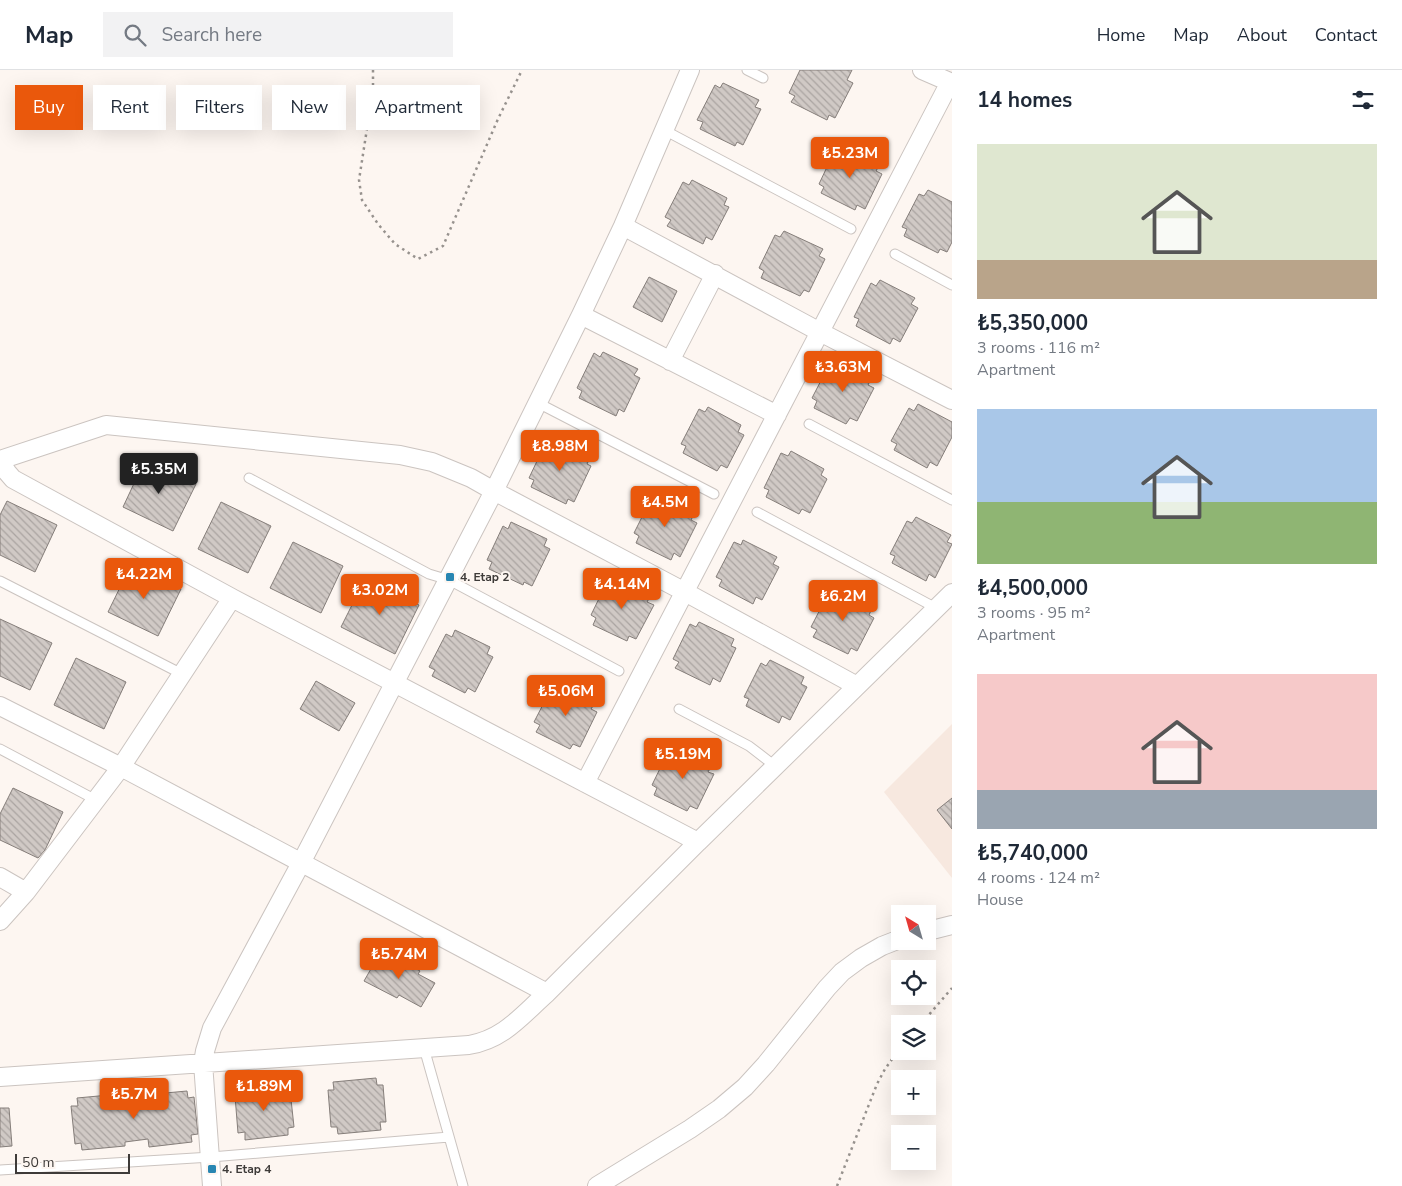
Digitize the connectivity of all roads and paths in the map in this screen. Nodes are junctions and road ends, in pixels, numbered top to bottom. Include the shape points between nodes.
1 (373, 70) edge
2 (522, 70) edge
3 (690, 70) edge
4 (747, 70) edge
5 (922, 70) edge
6 (763, 78) dead end
7 (951, 83) edge
8 (664, 130) junction
9 (623, 226) junction
10 (851, 230) dead end
11 (895, 254) dead end
12 (715, 274) junction
13 (952, 285) edge
14 (582, 315) junction
15 (820, 332) junction
16 (670, 361) junction
17 (952, 400) edge
18 (538, 403) junction
19 (777, 416) junction
20 (809, 424) dead end
21 (0, 460) edge
22 (249, 478) dead end
23 (494, 492) junction
24 (714, 494) dead end
25 (952, 500) edge
26 (757, 512) dead end
27 (449, 580) junction
28 (0, 581) edge
29 (685, 592) junction
30 (952, 592) edge
31 (232, 598) junction
32 (936, 608) junction
33 (618, 670) dead end
34 (182, 674) junction
35 (394, 683) junction
36 (857, 686) junction
37 (0, 706) edge
38 (679, 709) dead end
39 (0, 748) edge
40 (775, 766) junction
41 (121, 767) junction
42 (585, 783) junction
43 (96, 800) junction
44 (698, 842) junction
45 (301, 863) junction
46 (0, 877) edge
47 (26, 892) junction
48 (0, 921) edge
49 (952, 925) edge
50 (936, 929) edge
51 (891, 942) edge
52 (952, 988) edge
53 (546, 993) junction
54 (929, 1015) edge
55 (424, 1048) junction
56 (891, 1060) edge
57 (204, 1063) junction
58 (0, 1077) edge
59 (449, 1137) junction
60 (211, 1157) junction
61 (0, 1170) edge
62 (212, 1186) edge
63 (463, 1186) edge
64 (597, 1186) edge
65 (837, 1186) edge

1 - 2 path via 359,180 362,200 395,244 418,259 443,246
3 - 8 street
4 - 6 lane
5 - 7 street
7 - 15 street
8 - 9 street
8 - 10 lane
9 - 12 street
9 - 14 street
11 - 13 lane
12 - 15 street
12 - 16 street
14 - 16 street
14 - 18 street
15 - 17 street
15 - 19 street
16 - 19 street
18 - 23 street
18 - 24 lane
19 - 29 street
20 - 25 lane
21 - 23 street via 106,426 400,455 432,462 471,478
21 - 31 street via 14,478
22 - 27 lane via 429,574
23 - 27 street
23 - 29 street
26 - 32 lane
27 - 33 lane
27 - 35 street
28 - 34 lane
29 - 36 street
29 - 42 street
30 - 32 street
31 - 34 street
31 - 35 street
32 - 36 street
34 - 41 street
35 - 42 street
35 - 45 street
36 - 40 street
37 - 41 street
38 - 40 lane via 749,746
39 - 43 lane
40 - 44 street
41 - 43 street
41 - 45 street
42 - 44 street
43 - 47 street
44 - 53 street
45 - 53 street
45 - 57 street via 212,1028
46 - 47 street
47 - 48 street
49 - 50 street
51 - 64 street via 860,958 842,972 766,1064 719,1109
52 - 54 path
53 - 55 street via 494,1038 469,1045
55 - 57 street
55 - 59 lane
56 - 65 path via 877,1084
57 - 58 street
57 - 60 street
59 - 60 lane
59 - 63 lane
60 - 61 lane
60 - 62 street

